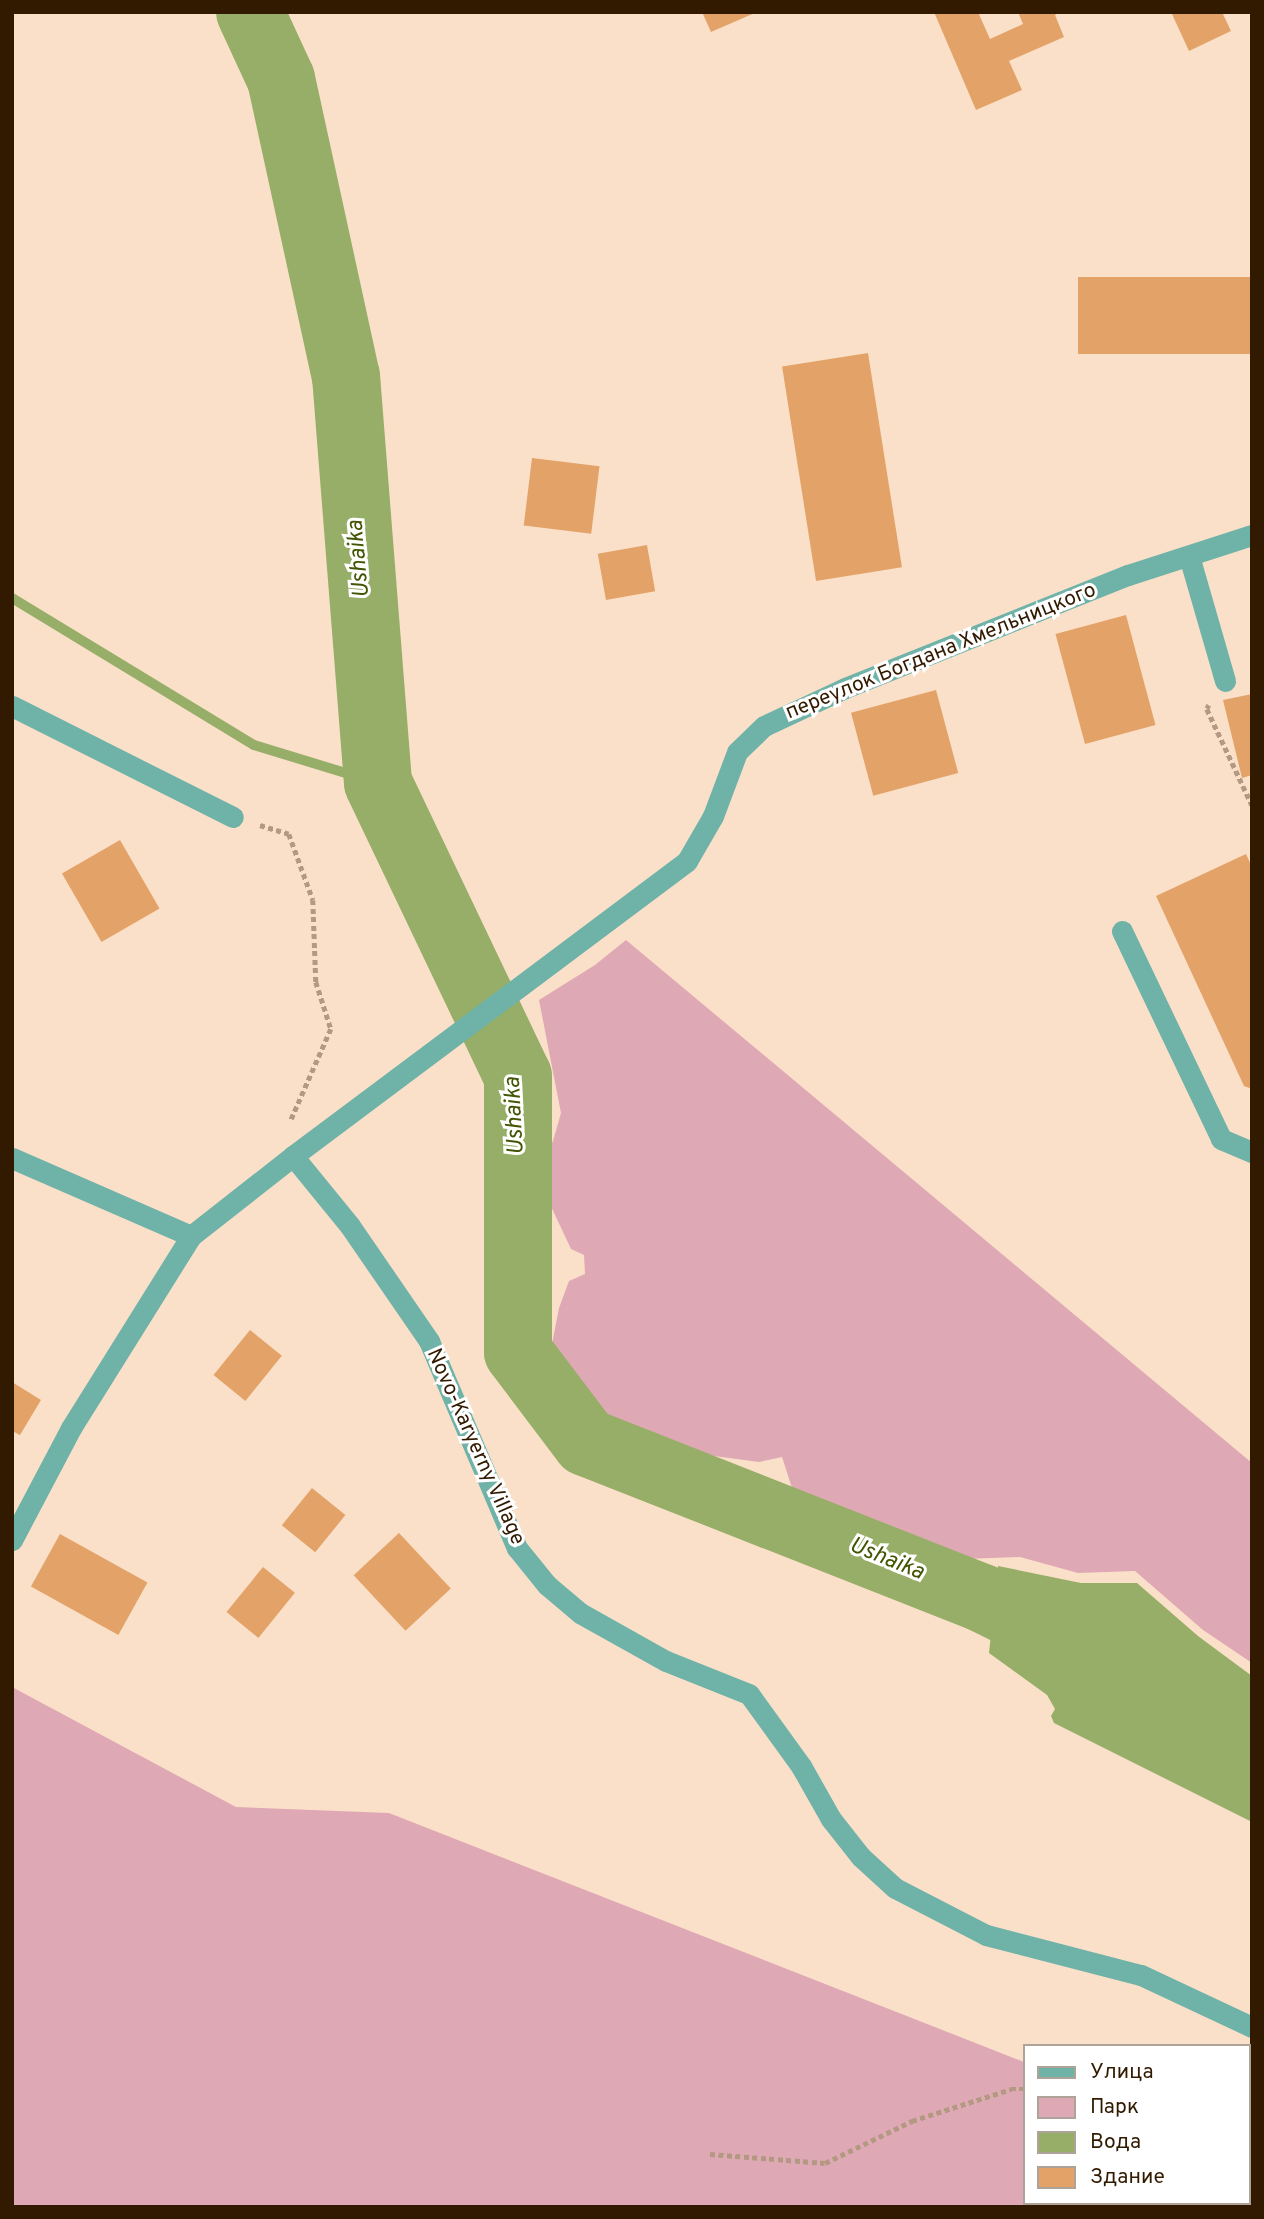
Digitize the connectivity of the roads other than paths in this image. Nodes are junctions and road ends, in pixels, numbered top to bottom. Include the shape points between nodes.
1 (1252, 536) edge
2 (1189, 556) junction
3 (1225, 681) road end
4 (12, 706) edge
5 (233, 817) road end
6 (1122, 931) dead end
7 (1252, 1152) edge
8 (293, 1156) junction
9 (12, 1157) edge
10 (191, 1236) junction
11 (12, 1540) edge
12 (1252, 2027) edge

1 - 2 street, переулок Богдана Хмельницкого
2 - 3 street
2 - 8 street, переулок Богдана Хмельницкого via 1128,575 869,678 764,726 737,752 713,817 687,861
4 - 5 street
6 - 7 street via 1221,1139
8 - 10 street, переулок Богдана Хмельницкого
8 - 12 street, Novo-Karyerny Village via 350,1226 429,1341 517,1548 547,1585 580,1614 666,1661 749,1694 801,1766 831,1819 861,1857 895,1888 986,1935 1141,1975
9 - 10 street
10 - 11 street via 71,1428

